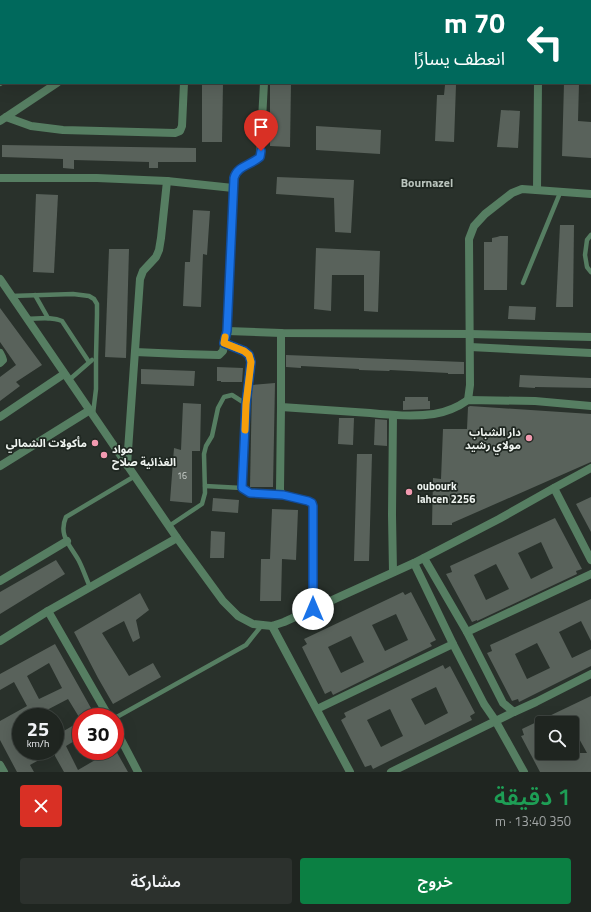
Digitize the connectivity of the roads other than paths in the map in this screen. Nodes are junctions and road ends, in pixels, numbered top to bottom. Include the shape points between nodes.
1 (56, 84) edge
2 (184, 84) edge
3 (264, 84) edge
4 (538, 84) edge
5 (3, 119) edge
6 (0, 178) edge
7 (167, 181) junction
8 (233, 188) junction
9 (537, 190) junction
10 (560, 192) junction
11 (591, 194) edge
12 (591, 235) edge
13 (591, 272) edge
14 (0, 279) edge
15 (523, 283) dead end
16 (35, 295) junction
17 (11, 296) junction
18 (48, 318) junction
19 (27, 319) junction
20 (227, 331) junction
21 (280, 333) junction
22 (470, 334) junction
23 (591, 337) edge
24 (224, 343) junction
25 (470, 347) junction
26 (135, 352) junction
27 (0, 353) edge
28 (591, 353) edge
29 (96, 356) junction
30 (89, 362) junction
31 (0, 363) edge
32 (66, 377) junction
33 (468, 400) junction
34 (246, 404) junction
35 (591, 406) edge
36 (281, 408) junction
37 (91, 413) junction
38 (393, 415) junction
39 (0, 417) edge
40 (127, 465) junction
41 (0, 466) edge
42 (591, 468) edge
43 (135, 476) junction
44 (205, 486) junction
45 (242, 488) junction
46 (554, 488) junction
47 (283, 495) junction
48 (168, 526) junction
49 (177, 538) junction
50 (67, 541) junction
51 (424, 558) junction
52 (591, 560) edge
53 (414, 563) junction
54 (393, 572) junction
55 (591, 574) edge
56 (0, 581) edge
57 (90, 587) junction
58 (313, 609) junction
59 (48, 611) junction
60 (262, 625) junction
61 (272, 626) junction
62 (467, 632) junction
63 (0, 641) edge
64 (453, 644) junction
65 (591, 674) edge
66 (104, 708) edge
67 (317, 709) junction
68 (514, 712) junction
69 (124, 713) edge
70 (496, 720) junction
71 (124, 746) edge
72 (0, 765) edge
73 (4, 772) edge
74 (137, 772) edge
75 (350, 772) edge
76 (391, 772) edge
77 (524, 772) edge

1 - 5 street
2 - 5 street via 182,126 180,131 175,133 63,130
3 - 8 street via 260,157 235,173
4 - 9 street
6 - 7 street
7 - 8 street
7 - 26 street via 159,250 140,279
8 - 20 street
9 - 10 street
9 - 22 street via 512,193 474,226 469,239
10 - 11 street
10 - 15 lane
12 - 13 lane via 587,240 585,255 587,267
14 - 17 street
16 - 17 lane
16 - 18 lane
16 - 29 lane via 73,294 94,299 97,304
17 - 19 street
18 - 19 lane
18 - 30 lane via 62,321
19 - 32 street
20 - 21 street
20 - 24 street
21 - 22 street
21 - 36 street
22 - 23 street
22 - 25 street
24 - 26 street via 223,351 219,355
24 - 34 lane via 249,355 251,362
25 - 28 street
25 - 33 street
26 - 40 street
27 - 31 street via 3,360
29 - 30 lane
29 - 37 lane via 96,389
30 - 32 lane
32 - 37 street
32 - 39 street
33 - 35 street via 535,401
33 - 38 street via 452,409 434,414
34 - 44 lane via 232,395 224,397 218,408 212,436 204,454
34 - 45 lane
36 - 38 street
36 - 47 street via 280,490
37 - 40 street
37 - 41 street
38 - 54 street
40 - 43 street
42 - 46 street
43 - 48 street
43 - 50 lane via 66,517 63,530
44 - 45 lane
44 - 48 lane via 202,504
45 - 47 lane via 250,493
46 - 51 street
46 - 52 street
47 - 58 street via 308,501 313,506
48 - 49 street
49 - 57 street
49 - 60 street via 223,601 238,616 253,624
50 - 56 street
50 - 57 lane
51 - 53 street
51 - 62 street
53 - 54 street
53 - 64 street
54 - 58 street
55 - 62 street
57 - 59 street
58 - 61 street
59 - 63 street
59 - 66 street
60 - 61 street
60 - 69 lane via 246,645
61 - 67 street
62 - 68 street via 503,703
64 - 67 street
64 - 70 street via 484,704
65 - 68 street
67 - 75 street
68 - 70 street
70 - 76 street
70 - 77 street
71 - 74 street
72 - 73 street

